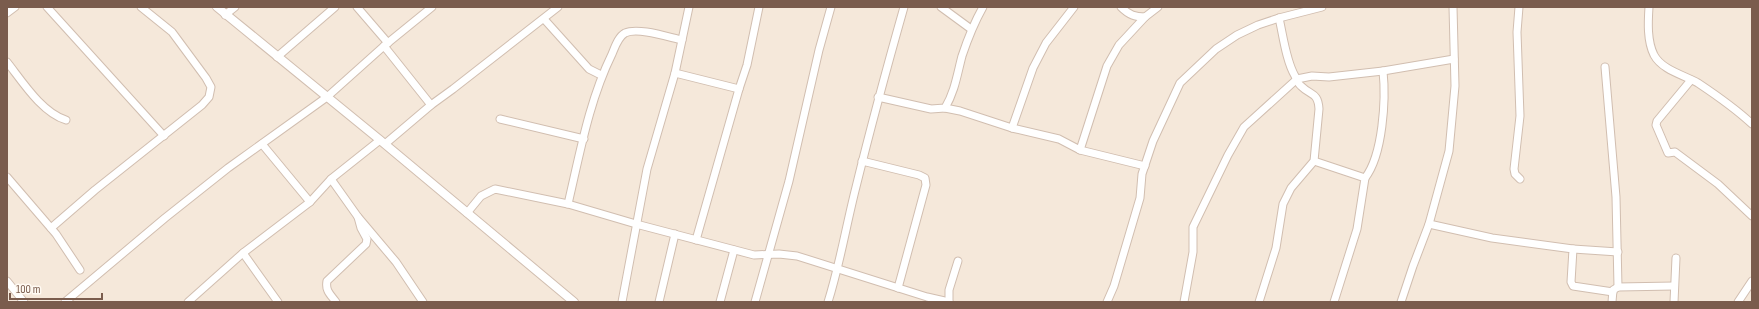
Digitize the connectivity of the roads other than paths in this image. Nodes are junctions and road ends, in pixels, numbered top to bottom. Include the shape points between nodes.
1 (15, 7) edge
2 (47, 7) edge
3 (141, 7) edge
4 (217, 7) edge
5 (235, 7) edge
6 (335, 7) edge
7 (357, 7) edge
8 (432, 7) edge
9 (558, 7) edge
10 (689, 7) edge
11 (759, 7) edge
12 (831, 7) edge
13 (904, 7) edge
14 (941, 7) edge
15 (983, 7) edge
16 (1074, 7) edge
17 (1121, 7) edge
18 (1158, 7) edge
19 (1322, 7) edge
20 (1452, 7) edge
21 (1519, 7) edge
22 (1649, 7) edge
23 (7, 13) edge
24 (225, 15) junction
25 (1145, 17) junction
26 (1279, 18) junction
27 (544, 19) junction
28 (971, 29) junction
29 (682, 40) junction
30 (386, 45) junction
31 (277, 57) junction
32 (1454, 59) junction
33 (7, 62) edge
34 (1605, 67) dead end
35 (1383, 71) junction
36 (675, 73) junction
37 (601, 75) junction
38 (1297, 79) junction
39 (1691, 80) junction
40 (739, 89) junction
41 (327, 97) junction
42 (878, 97) junction
43 (431, 105) junction
44 (945, 108) junction
45 (500, 119) dead end
46 (66, 120) dead end
47 (1752, 124) edge
48 (1012, 128) junction
49 (164, 136) junction
50 (584, 139) junction
51 (383, 142) junction
52 (262, 144) junction
53 (1080, 150) junction
54 (862, 161) junction
55 (1314, 161) junction
56 (1145, 166) junction
57 (7, 177) edge
58 (1365, 178) junction
59 (331, 179) junction
60 (1520, 179) dead end
61 (310, 202) junction
62 (568, 204) junction
63 (467, 213) junction
64 (1752, 216) edge
65 (358, 217) junction
66 (636, 224) junction
67 (1429, 224) junction
68 (51, 228) junction
69 (675, 234) junction
70 (696, 240) junction
71 (1573, 249) junction
72 (734, 250) junction
73 (1618, 252) junction
74 (243, 254) junction
75 (768, 255) junction
76 (1676, 258) dead end
77 (958, 261) dead end
78 (839, 268) junction
79 (80, 270) dead end
80 (7, 281) edge
81 (1752, 281) edge
82 (1674, 286) junction
83 (1618, 287) junction
84 (898, 288) junction
85 (1613, 292) junction
86 (24, 302) edge
87 (65, 302) edge
88 (188, 302) edge
89 (278, 302) edge
90 (336, 302) edge
91 (423, 302) edge
92 (574, 302) edge
93 (622, 302) edge
94 (659, 302) edge
95 (720, 302) edge
96 (755, 302) edge
97 (828, 302) edge
98 (949, 302) edge
99 (1107, 302) edge
100 (1184, 302) edge
101 (1259, 302) edge
102 (1334, 302) edge
103 (1401, 302) edge
104 (1612, 302) edge
105 (1674, 302) edge
106 (1738, 302) edge

1 - 23 street
2 - 49 street
3 - 49 street via 172,32 211,87 210,97
4 - 24 street
5 - 24 street
6 - 31 street
7 - 30 street
8 - 30 street
9 - 27 street
10 - 29 street
11 - 40 street via 747,65
12 - 75 street via 817,56 789,181
13 - 42 street
14 - 28 street
15 - 28 street
16 - 48 street via 1046,43
17 - 25 street via 1136,17
18 - 25 street
19 - 26 street
20 - 32 street
21 - 60 street via 1517,32 1520,116 1514,169
22 - 39 street via 1650,40 1655,57 1671,70
24 - 31 street
25 - 53 street via 1119,45 1107,66
26 - 38 street via 1290,63
26 - 56 street via 1237,35 1216,49 1180,83 1153,141
27 - 37 street via 589,69
27 - 43 street
28 - 44 street via 952,97
29 - 36 street
29 - 37 street via 643,32 625,33 619,39
30 - 41 street
30 - 43 street
31 - 41 street
32 - 35 street
32 - 67 street via 1455,86 1449,150
33 - 46 street via 45,107 57,117
34 - 73 street
35 - 38 street
35 - 58 street via 1380,143 1376,159
36 - 40 street
36 - 66 street via 647,169
37 - 50 street
38 - 55 street via 1319,102
38 - 100 street via 1244,127 1208,195 1194,226 1193,252
39 - 47 street
39 - 64 street via 1657,121 1656,125 1668,153 1674,152 1718,184
40 - 70 street
41 - 51 street
41 - 52 street
42 - 44 street via 931,108
42 - 54 street
43 - 51 street
44 - 48 street
45 - 50 street
48 - 53 street via 1059,139
49 - 68 street
50 - 62 street
51 - 59 street
51 - 63 street
52 - 61 street
52 - 87 street via 165,218
53 - 56 street
54 - 78 street
54 - 84 street via 925,178 926,185
55 - 58 street
55 - 101 street via 1291,188 1283,204 1276,248
56 - 99 street via 1140,198
57 - 68 street
58 - 102 street via 1357,228
59 - 61 street
59 - 65 street
61 - 74 street
62 - 63 street via 495,189 481,196
62 - 66 street
63 - 92 street
65 - 90 street via 367,240 366,244 327,281 328,292
65 - 91 street via 396,262
66 - 69 street
66 - 93 street
67 - 71 street via 1492,238
67 - 103 street
68 - 79 street
69 - 70 street
69 - 94 street
70 - 72 street
71 - 73 street
71 - 85 street via 1573,286
72 - 75 street via 754,255
72 - 95 street
73 - 83 street
74 - 88 street
74 - 89 street
75 - 78 street via 788,254
75 - 96 street
76 - 82 street
77 - 98 street via 949,290
78 - 84 street
78 - 97 street
80 - 86 street
81 - 106 street
82 - 83 street
82 - 105 street
83 - 85 street
84 - 98 street
85 - 104 street

